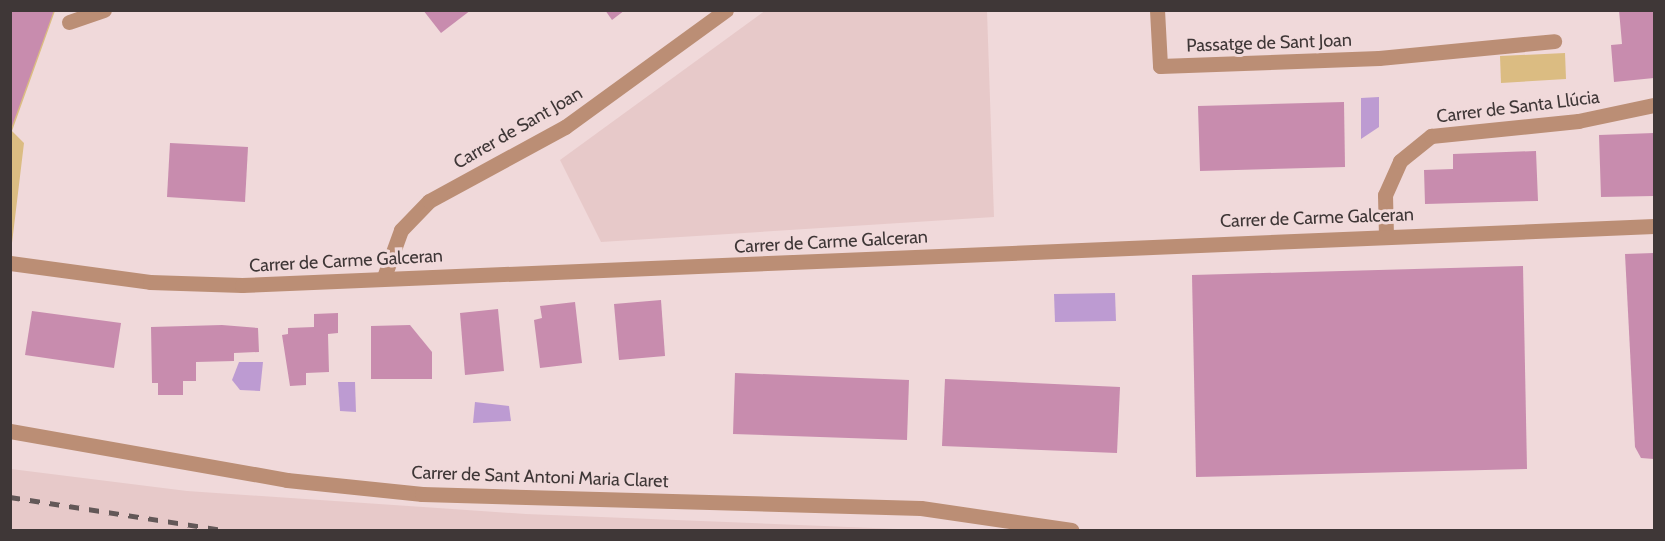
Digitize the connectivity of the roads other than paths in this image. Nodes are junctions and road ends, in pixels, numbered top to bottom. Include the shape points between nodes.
1 (104, 10) edge
2 (726, 10) edge
3 (1157, 10) edge
4 (69, 22) dead end
5 (1554, 41) dead end
6 (1654, 105) edge
7 (1654, 226) edge
8 (1386, 236) junction
9 (10, 263) edge
10 (384, 277) junction
11 (10, 430) edge
12 (1071, 531) edge

1 - 4 street
2 - 10 street, Carrer de Sant Joan via 565,127 429,201 400,230
3 - 5 street, Passatge de Sant Joan via 1160,66 1379,58
6 - 8 street, Carrer de Santa Llúcia via 1578,121 1431,136 1396,170 1384,195
7 - 8 street, Carrer de Carme Galceran
8 - 10 street, Carrer de Carme Galceran via 666,271
9 - 10 street, Carrer de Carme Galceran via 195,285
11 - 12 street, Carrer de Sant Antoni Maria Claret via 287,480 422,494 921,508

